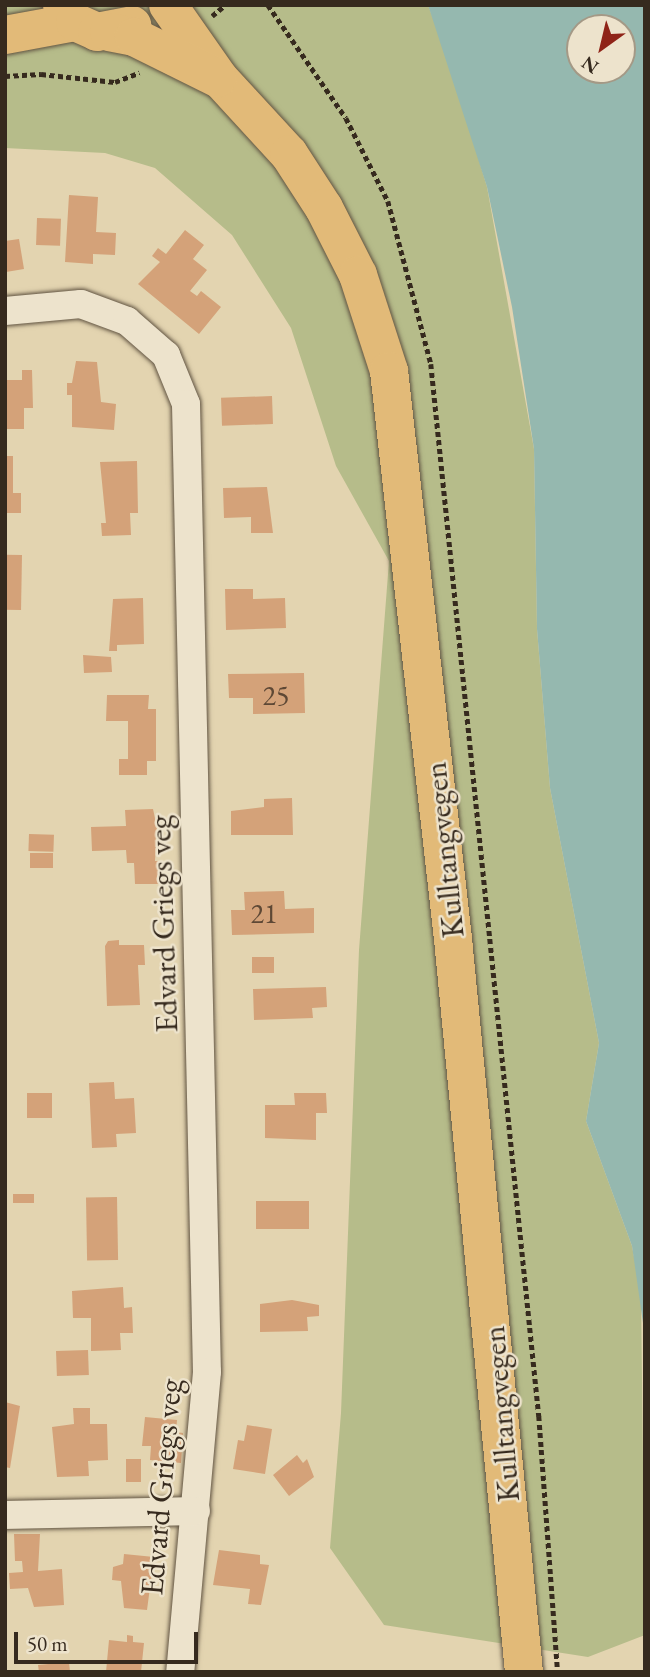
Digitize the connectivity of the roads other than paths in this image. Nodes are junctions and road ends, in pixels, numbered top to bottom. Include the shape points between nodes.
1 (149, 5) edge
2 (168, 5) edge
3 (82, 20) edge
4 (5, 35) edge
5 (219, 78) junction
6 (5, 311) edge
7 (196, 1511) junction
8 (5, 1515) edge
9 (180, 1672) edge
10 (524, 1672) edge

1 - 3 main road via 135,23
2 - 5 main road, Kulltangvegen
3 - 4 main road
3 - 5 main road, Kulltangvegen via 134,37
5 - 10 main road, Kulltangvegen via 289,154 324,208 358,275 389,371 453,939
6 - 7 street, Edvard Griegs veg via 81,304 127,321 166,355 186,404 207,1372
7 - 8 street
7 - 9 street, Edvard Griegs veg

